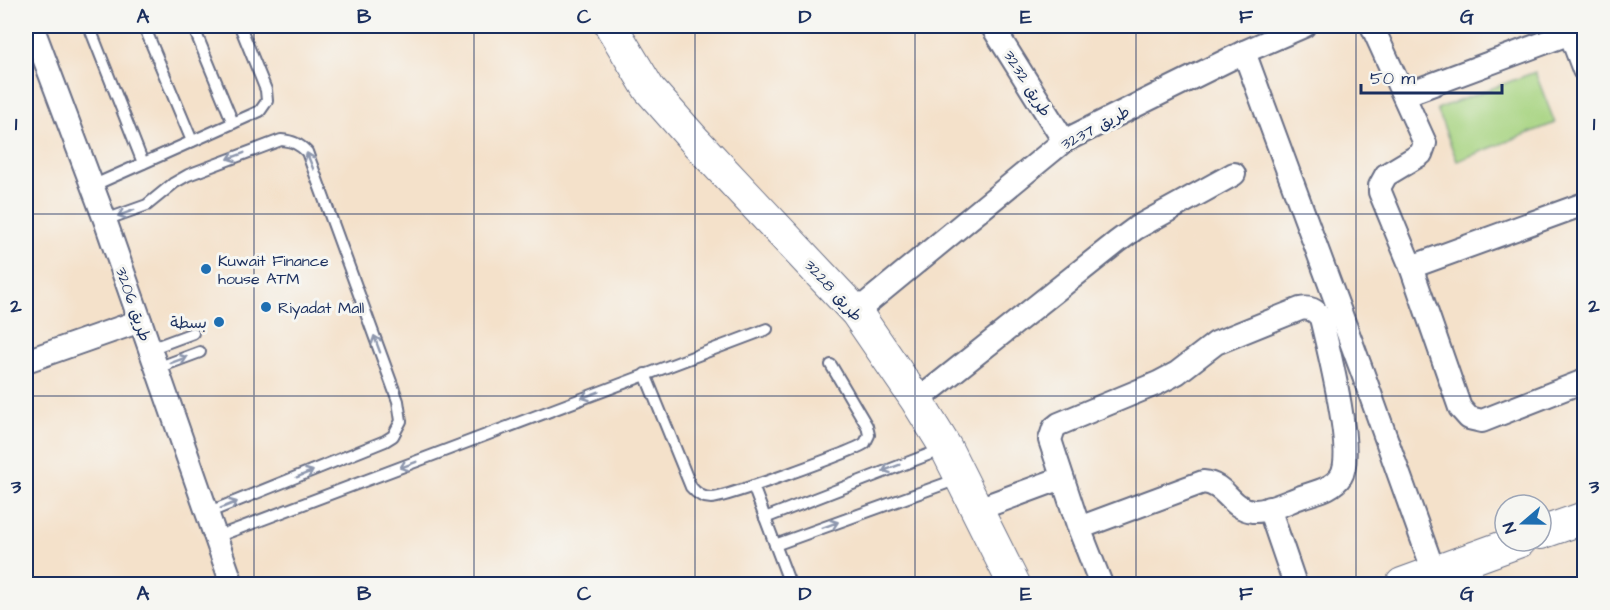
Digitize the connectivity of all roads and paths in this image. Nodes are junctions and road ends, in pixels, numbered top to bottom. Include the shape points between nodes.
1 (32, 26) edge
2 (89, 26) edge
3 (144, 26) edge
4 (193, 26) edge
5 (240, 26) edge
6 (611, 26) edge
7 (992, 26) edge
8 (1304, 26) edge
9 (1372, 26) edge
10 (1577, 30) edge
11 (1244, 52) junction
12 (1584, 70) edge
13 (1404, 95) junction
14 (233, 123) junction
15 (192, 141) junction
16 (1064, 141) junction
17 (143, 163) junction
18 (1234, 174) dead end
19 (92, 186) junction
20 (1584, 204) edge
21 (105, 220) junction
22 (1411, 267) junction
23 (856, 312) junction
24 (140, 321) junction
25 (767, 329) dead end
26 (193, 333) dead end
27 (200, 352) dead end
28 (153, 359) junction
29 (26, 361) edge
30 (831, 364) dead end
31 (645, 374) junction
32 (1584, 381) edge
33 (918, 401) junction
34 (946, 448) junction
35 (962, 477) junction
36 (1062, 478) junction
37 (753, 486) junction
38 (1269, 508) junction
39 (978, 509) junction
40 (207, 513) junction
41 (765, 518) junction
42 (1584, 518) edge
43 (1079, 528) junction
44 (1553, 529) edge
45 (216, 537) junction
46 (775, 545) junction
47 (1495, 553) edge
48 (1444, 577) edge
49 (232, 585) edge
50 (790, 585) edge
51 (1014, 585) edge
52 (1101, 585) edge
53 (1295, 585) edge
54 (1402, 585) edge
55 (1483, 585) edge

1 - 19 street, طريق 3206
2 - 17 lane
3 - 15 lane
4 - 14 lane
5 - 14 lane via 267,101 260,111
6 - 23 street, طريق 3228 via 649,89
7 - 16 street, طريق 3232
8 - 11 street, طريق 3237
9 - 13 street
10 - 12 street
10 - 13 street
11 - 16 street, طريق 3237
11 - 48 street
13 - 22 street via 1425,147 1418,157 1386,175 1380,192
14 - 15 lane
15 - 17 lane
16 - 23 street, طريق 3237
17 - 19 lane
18 - 33 street via 1136,228
19 - 21 street, طريق 3206
20 - 22 street
21 - 24 street, طريق 3206
40 -> 21 lane via 385,441 393,436 401,421 398,401 307,152 299,144 281,140 188,175 147,205
22 - 32 street via 1460,408 1469,418 1489,419
23 - 33 street, طريق 3228
24 - 28 street, طريق 3206
24 - 29 street
25 - 31 lane
26 - 28 lane
28 -> 27 lane
28 - 40 street, طريق 3206
30 - 37 lane via 867,426 867,439 861,446
31 - 37 lane via 696,493 717,498
31 -> 45 lane
33 - 34 street, طريق 3228
34 - 35 street, طريق 3228
34 -> 41 lane
35 - 39 street, طريق 3228
46 -> 35 lane
36 - 38 street via 1050,440 1059,424 1158,383 1222,340 1310,308 1321,318 1339,396 1345,467 1332,485
36 - 39 street
36 - 43 street
37 - 41 lane
38 - 43 street via 1246,510 1219,486 1203,482
38 - 53 street
39 - 51 street, طريق 3228
40 - 45 street, طريق 3206
41 - 46 lane
42 - 44 street
43 - 52 street
45 - 49 street, طريق 3206
46 - 50 lane
47 - 48 street
48 - 54 street
48 - 55 lane

